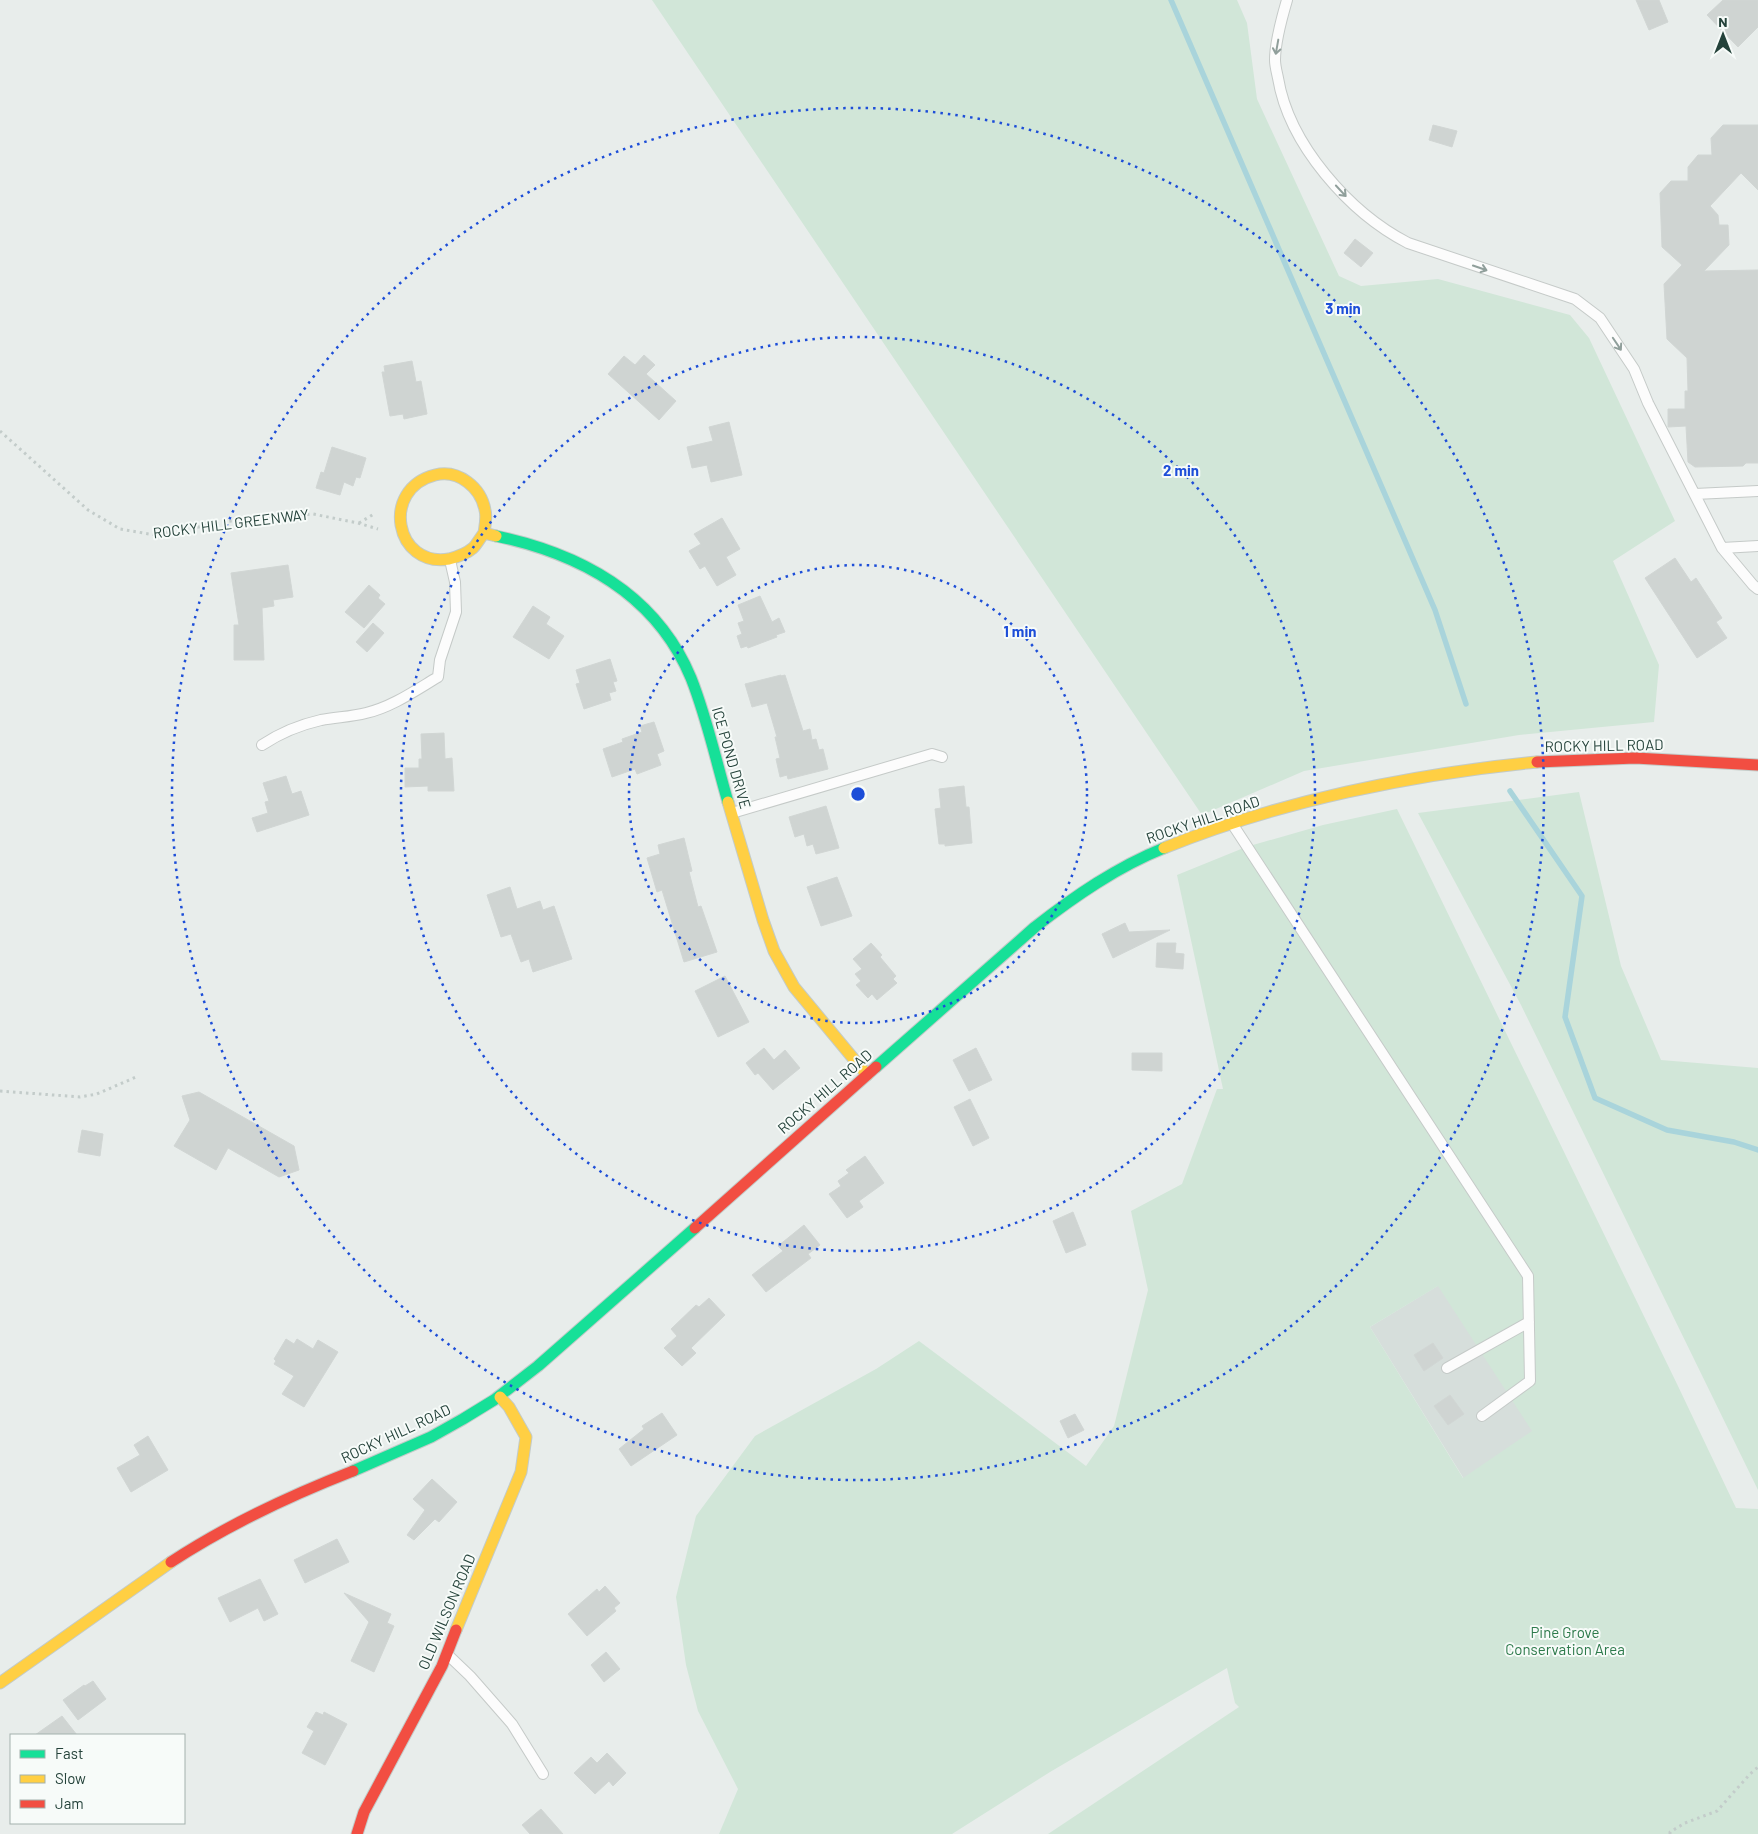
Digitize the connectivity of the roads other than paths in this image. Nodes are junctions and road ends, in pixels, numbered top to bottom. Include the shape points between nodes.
1 (1287, 0) edge
2 (1758, 492) edge
3 (1695, 494) junction
4 (484, 533) junction
5 (1758, 546) edge
6 (1722, 548) junction
7 (450, 560) junction
8 (1758, 588) edge
9 (262, 745) dead end
10 (942, 757) dead end
11 (1758, 765) edge
12 (731, 813) junction
13 (1233, 824) junction
14 (867, 1075) junction
15 (1529, 1322) junction
16 (1447, 1368) dead end
17 (500, 1397) junction
18 (1482, 1416) dead end
19 (447, 1654) junction
20 (442, 1666) junction
21 (470, 1676) junction
22 (0, 1683) edge
23 (543, 1774) dead end
24 (357, 1834) edge

1 -> 3 lane via 1275,60 1281,98 1292,125 1319,167 1358,209 1386,232 1408,243 1575,300 1600,318 1634,369
2 - 3 lane
3 - 6 lane
4 - 7 main road via 471,551
4 - 7 main road via 487,512 479,492 462,478 441,474 420,480 406,496 400,517 405,537 424,556
4 - 12 main road, ICE POND DRIVE via 531,543 576,559 615,582 644,607 668,636 688,671
5 - 6 lane
6 - 8 lane
7 - 9 lane via 456,612 440,660 438,677 368,713 297,727
10 - 12 lane via 932,754
11 - 13 main road, ROCKY HILL ROAD via 1619,758 1492,767 1374,786
12 - 14 main road, ICE POND DRIVE via 774,951 794,987
13 - 14 main road, ROCKY HILL ROAD via 1142,858 1068,902 1035,927
13 - 15 lane via 1528,1276
14 - 17 main road, ROCKY HILL ROAD
15 - 16 lane
15 - 18 lane via 1530,1381
17 - 19 main road, OLD WILSON ROAD via 526,1437 521,1472
17 - 22 main road, ROCKY HILL ROAD via 413,1446 250,1516 165,1566
19 - 20 main road, OLD WILSON ROAD
19 - 21 lane
20 - 21 lane via 451,1672
20 - 24 main road, OLD WILSON ROAD via 364,1812
21 - 23 lane via 512,1724

